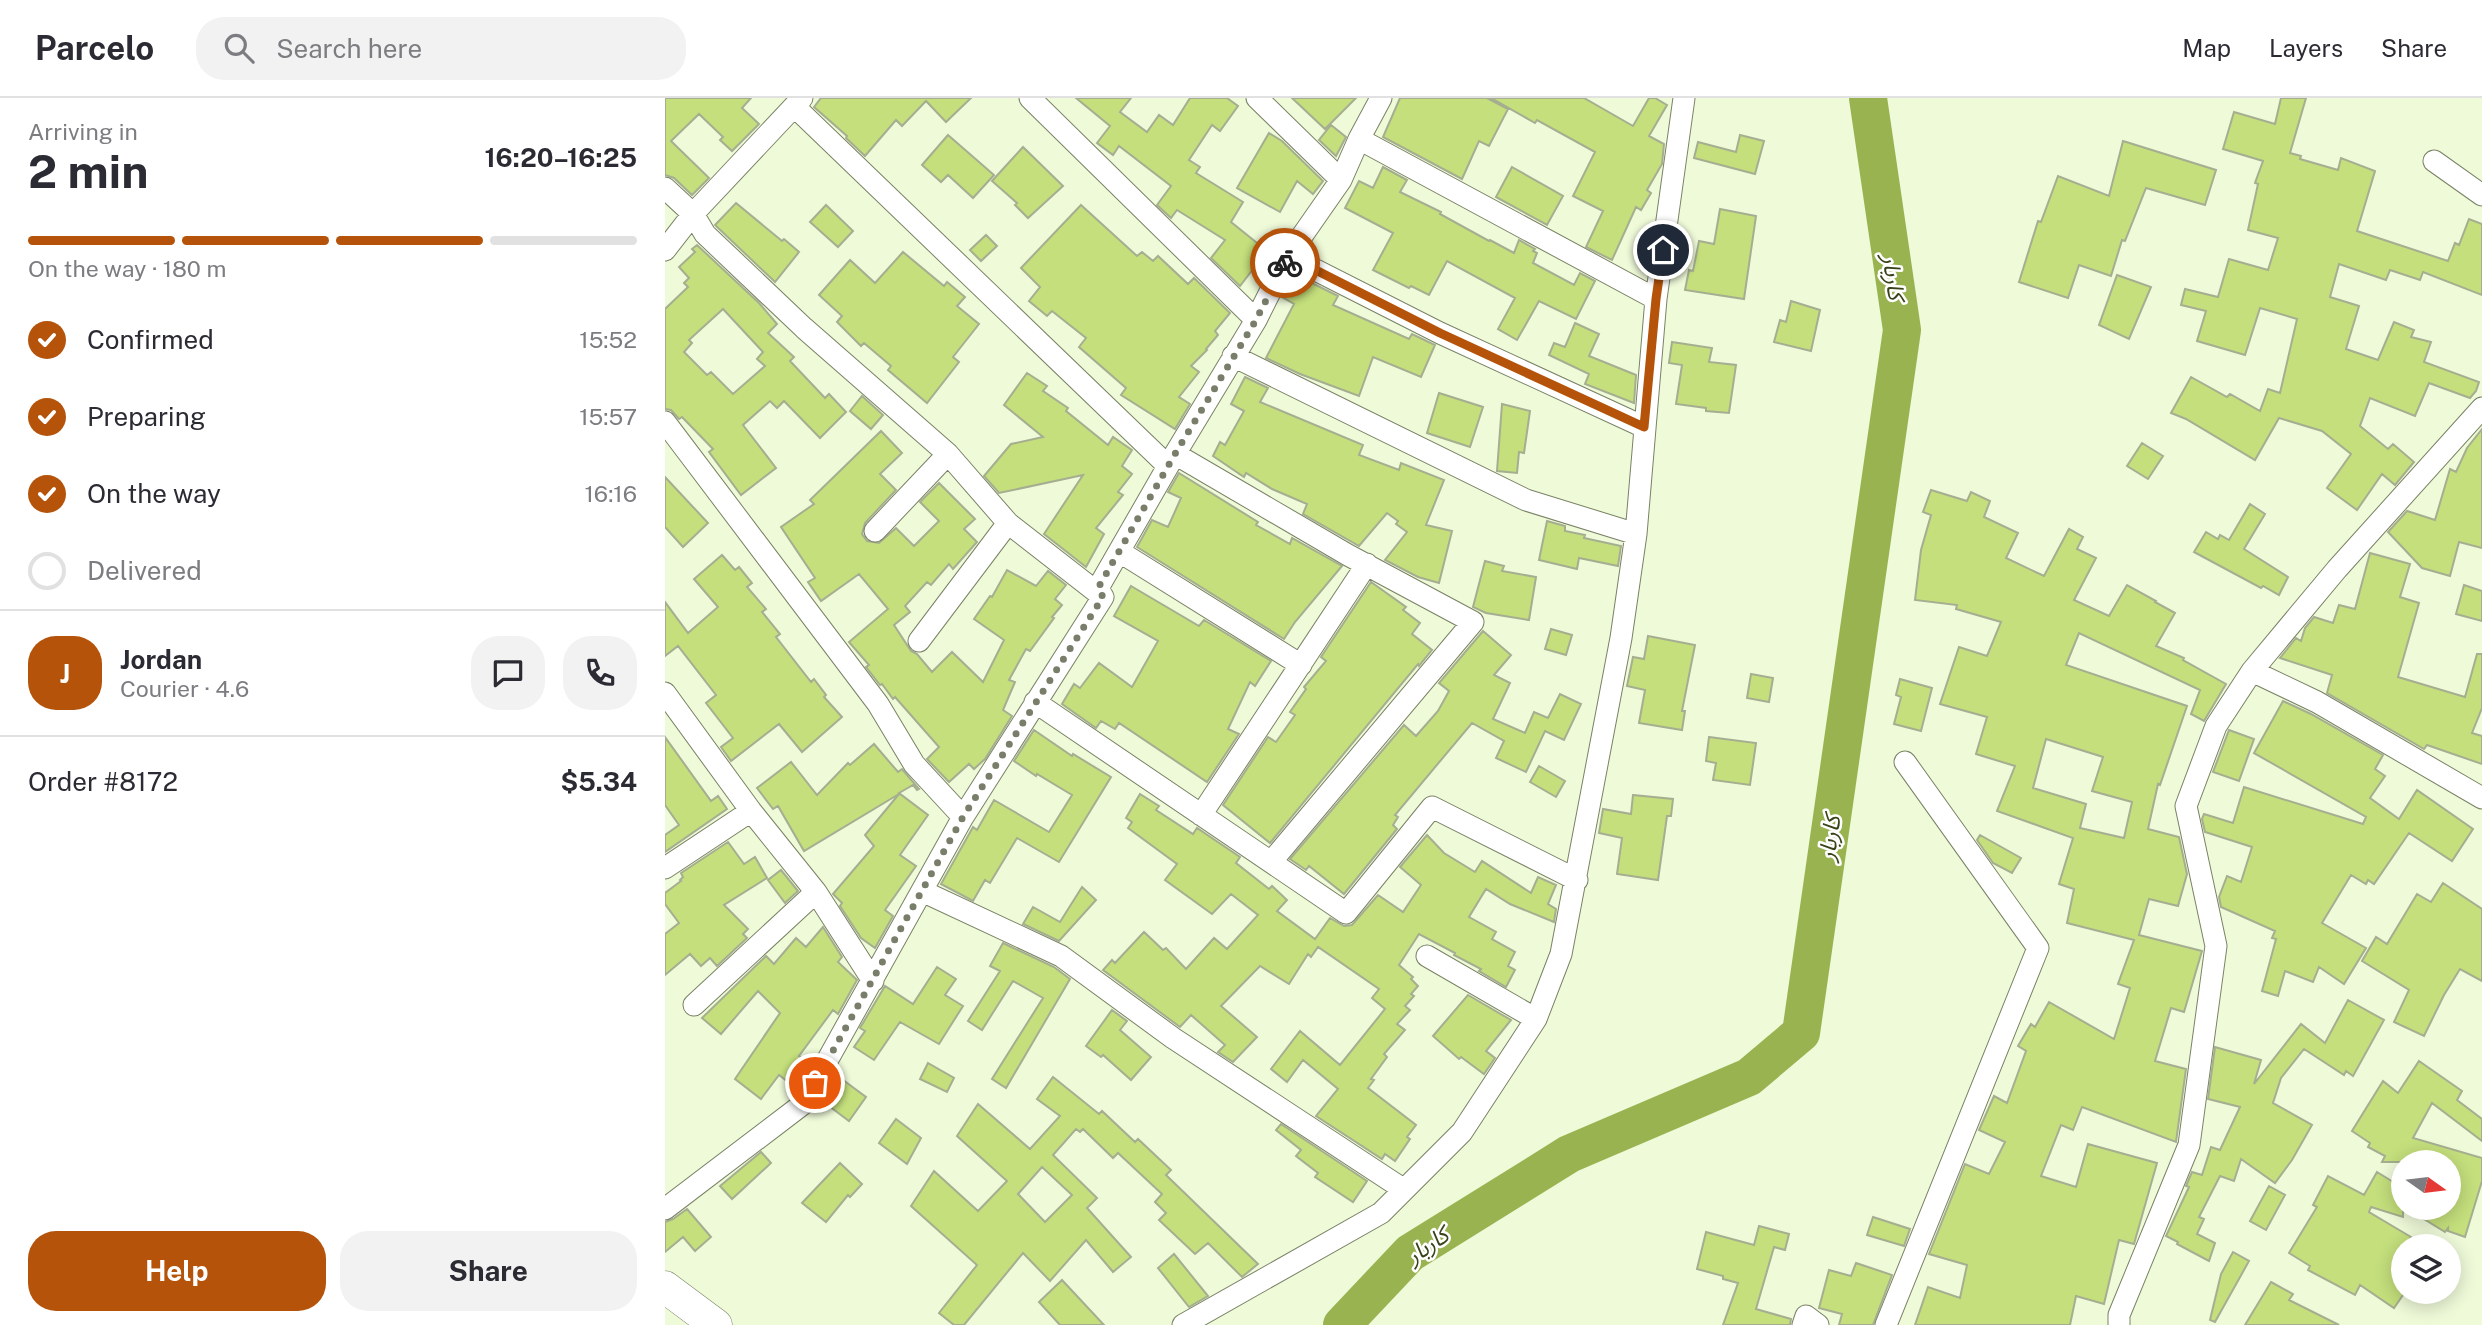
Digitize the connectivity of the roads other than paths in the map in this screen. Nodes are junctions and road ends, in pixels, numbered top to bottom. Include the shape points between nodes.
1 (1030, 98) edge
2 (1257, 98) edge
3 (1381, 98) edge
4 (1681, 100) edge
5 (799, 102) edge
6 (1359, 139) junction
7 (2434, 161) dead end
8 (1341, 180) junction
9 (665, 188) edge
10 (2482, 195) edge
11 (693, 214) junction
12 (665, 250) edge
13 (1288, 256) junction
14 (1656, 299) junction
15 (1256, 320) junction
16 (1233, 356) junction
17 (2482, 408) edge
18 (665, 422) edge
19 (1644, 427) junction
20 (948, 454) junction
21 (1171, 460) junction
22 (1008, 523) junction
23 (875, 531) dead end
24 (1636, 534) junction
25 (1120, 552) junction
26 (1367, 564) junction
27 (1103, 597) junction
28 (919, 641) dead end
29 (1301, 665) junction
30 (2252, 671) junction
31 (665, 693) edge
32 (1035, 702) junction
33 (1905, 762) dead end
34 (2482, 798) edge
35 (751, 811) junction
36 (1201, 815) junction
37 (963, 817) junction
38 (1271, 862) junction
39 (666, 866) edge
40 (1577, 880) junction
41 (922, 891) junction
42 (816, 892) junction
43 (1427, 956) dead end
44 (873, 981) junction
45 (694, 1005) dead end
46 (1536, 1019) junction
47 (1403, 1189) junction
48 (665, 1209) edge
49 (665, 1287) edge
50 (716, 1325) edge
51 (1183, 1325) edge
52 (1803, 1325) edge
53 (1818, 1325) edge
54 (1886, 1325) edge
55 (2119, 1325) edge

1 - 15 street
2 - 8 street
3 - 6 street
4 - 14 street
5 - 11 street
5 - 21 street
6 - 8 street
6 - 14 street
7 - 10 street
8 - 13 street
9 - 11 street
11 - 12 street
11 - 20 street via 705,234 794,318
13 - 15 street
13 - 19 street via 1440,333
14 - 19 street
15 - 16 street
16 - 21 street
16 - 24 street via 1526,500
17 - 30 street
18 - 37 street via 878,704 914,764
19 - 24 street
20 - 22 street
20 - 23 street
21 - 25 street
21 - 26 street
22 - 27 street
22 - 28 street
24 - 40 street
25 - 27 street via 1098,588
25 - 29 street
26 - 29 street
26 - 38 street via 1473,622
27 - 32 street
29 - 36 street
30 - 34 street via 2317,702
30 - 55 street via 2216,726 2186,806 2216,946 2189,1145 2119,1315
31 - 35 street
32 - 36 street
32 - 37 street
33 - 54 street via 2038,948
35 - 39 street
35 - 42 street
36 - 38 street
37 - 41 street
38 - 40 street via 1346,913 1433,807
40 - 46 street via 1561,954
41 - 44 street
41 - 47 street via 1061,956 1173,1038
42 - 44 street
42 - 45 street
43 - 46 street
44 - 48 street via 803,1104
46 - 47 street via 1462,1132
47 - 51 street via 1381,1213
49 - 50 street
52 - 53 street via 1806,1315

